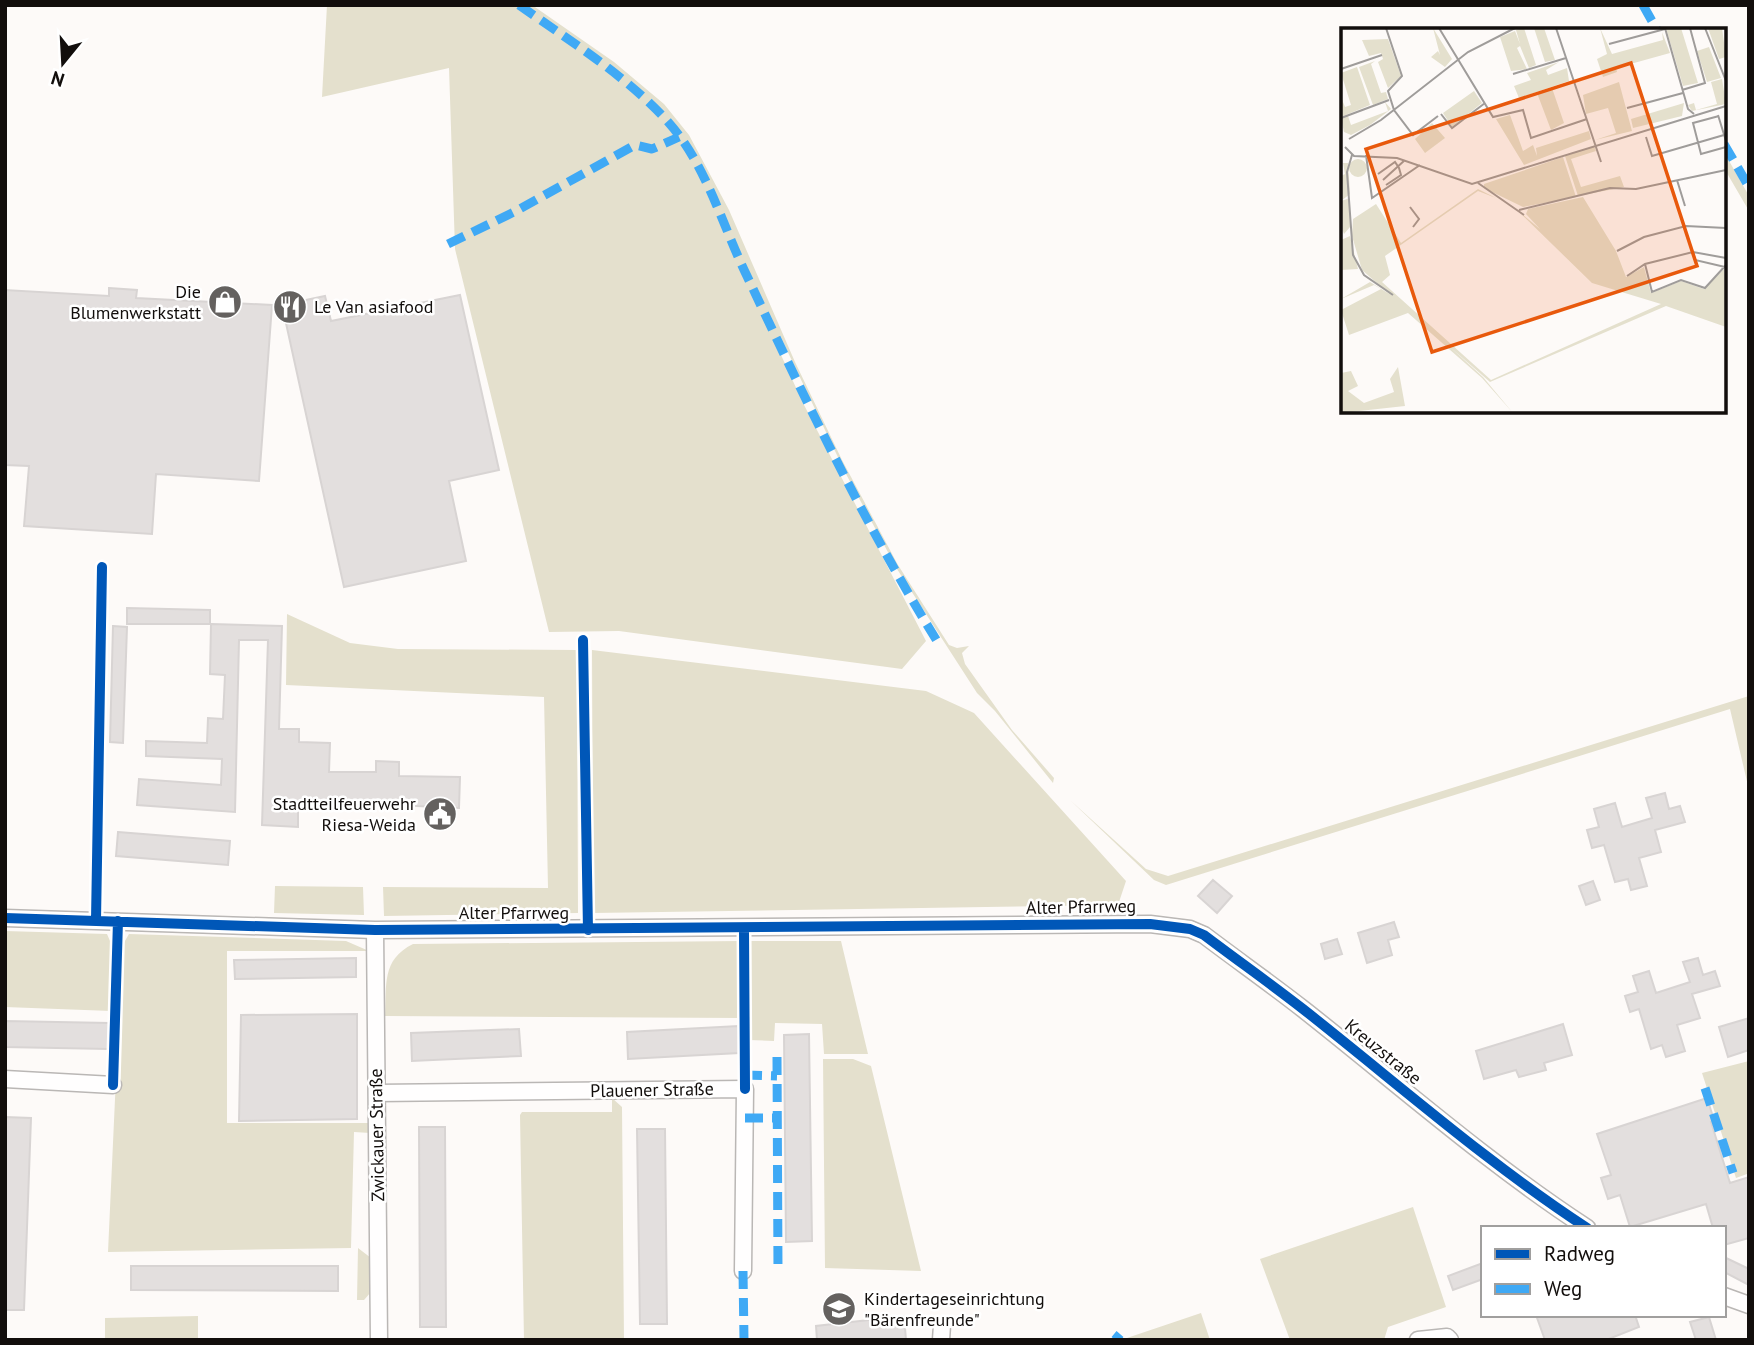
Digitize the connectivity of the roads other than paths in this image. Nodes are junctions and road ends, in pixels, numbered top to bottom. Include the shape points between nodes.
1 (5, 918) edge
2 (1150, 924) joint
3 (374, 930) junction
4 (5, 1079) edge
5 (113, 1085) dead end
6 (377, 1093) junction
7 (1584, 1226) edge
8 (743, 1271) dead end
9 (1726, 1297) edge
10 (1749, 1305) edge
11 (379, 1340) edge
12 (1418, 1340) edge
13 (1450, 1340) edge

1 - 3 street, Alter Pfarrweg
2 - 3 street, Alter Pfarrweg
2 - 7 street, Kreuzstraße via 1204,935 1465,1141
3 - 6 street, Zwickauer Straße
4 - 5 street
6 - 8 street, Plauener Straße via 744,1089
6 - 11 street, Zwickauer Straße
9 - 10 street
12 - 13 street

